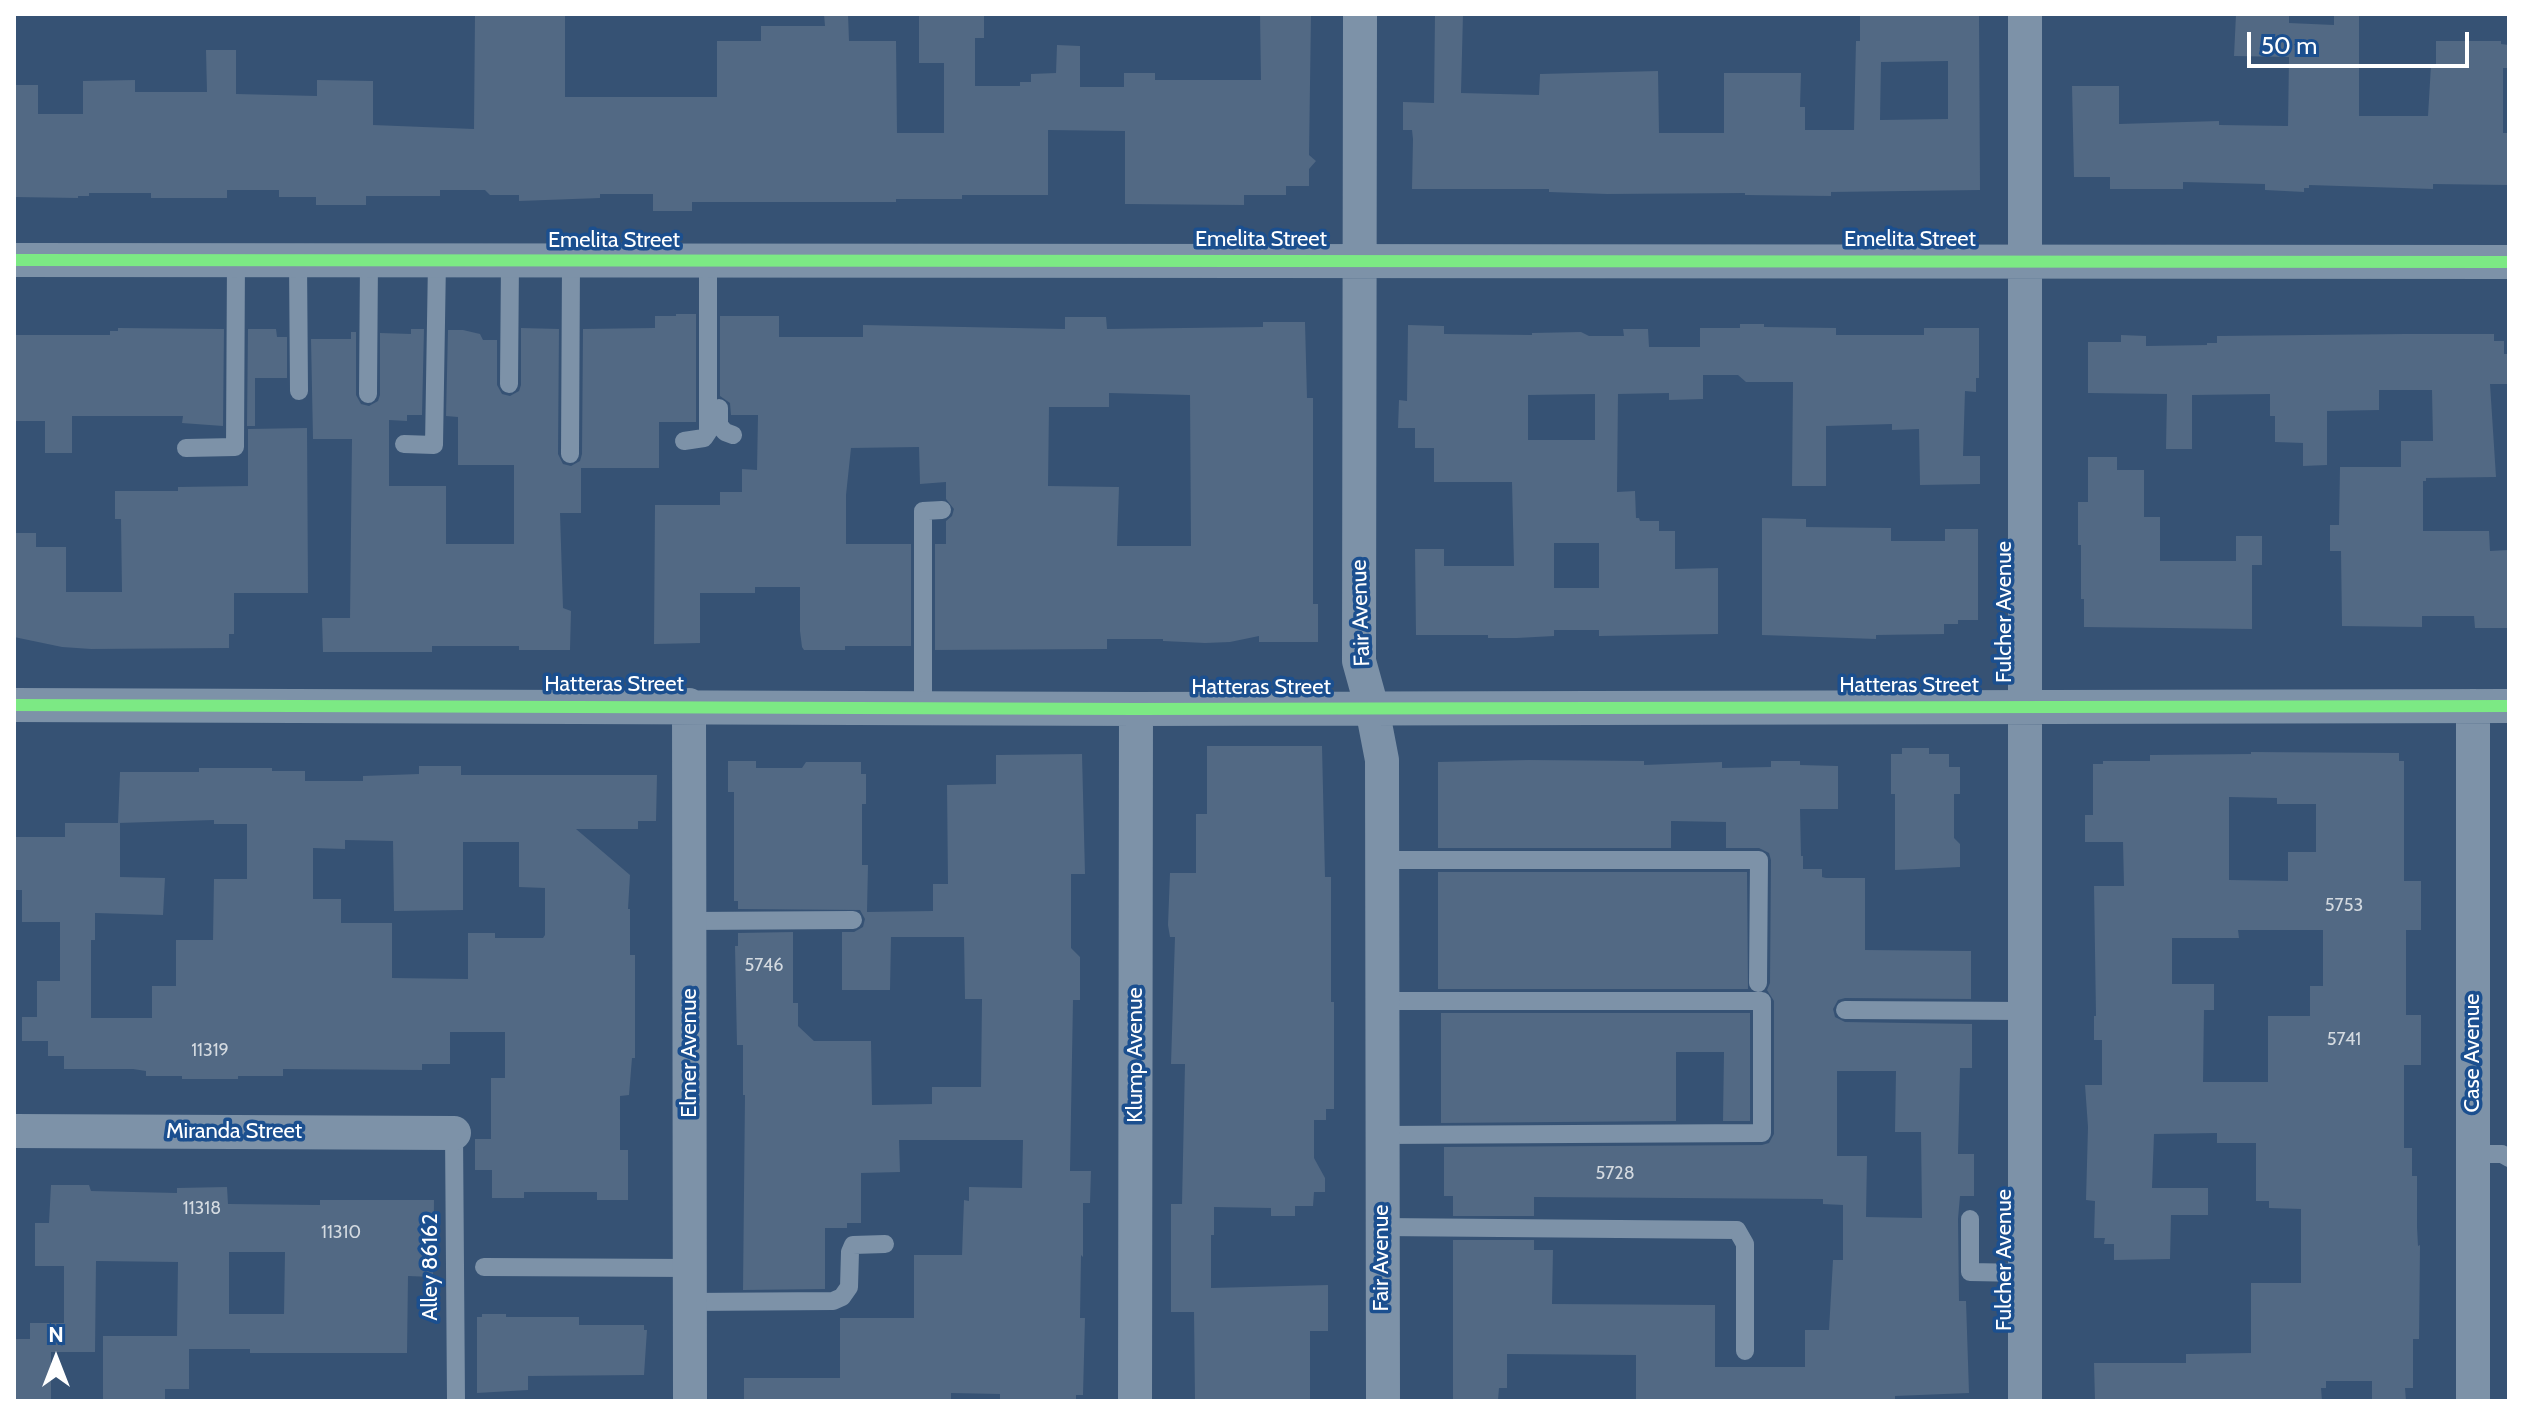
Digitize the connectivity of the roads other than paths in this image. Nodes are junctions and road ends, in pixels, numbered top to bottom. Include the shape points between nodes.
1 (1360, 14) edge
2 (2025, 14) edge
3 (236, 259) junction
4 (14, 260) edge
5 (298, 260) junction
6 (369, 260) junction
7 (1359, 260) junction
8 (2025, 260) junction
9 (437, 261) junction
10 (510, 261) junction
11 (571, 261) junction
12 (713, 261) junction
13 (2509, 262) edge
14 (509, 384) dead end
15 (299, 391) dead end
16 (368, 394) dead end
17 (733, 435) dead end
18 (684, 441) dead end
19 (404, 444) dead end
20 (186, 448) dead end
21 (570, 454) dead end
22 (942, 510) dead end
23 (14, 705) edge
24 (689, 705) junction
25 (923, 706) junction
26 (2025, 706) junction
27 (2473, 706) junction
28 (2509, 706) edge
29 (1372, 708) junction
30 (1136, 709) junction
31 (1382, 860) junction
32 (853, 920) dead end
33 (690, 921) junction
34 (1758, 983) dead end
35 (1382, 1001) junction
36 (1845, 1010) dead end
37 (2025, 1011) junction
38 (14, 1131) edge
39 (454, 1133) joint
40 (1382, 1135) junction
41 (2473, 1154) junction
42 (2509, 1158) edge
43 (1970, 1219) dead end
44 (1382, 1227) junction
45 (885, 1244) dead end
46 (484, 1267) dead end
47 (2025, 1273) junction
48 (690, 1285) junction
49 (1745, 1351) dead end
50 (456, 1401) edge
51 (690, 1401) edge
52 (1135, 1401) edge
53 (1383, 1401) edge
54 (2025, 1401) edge
55 (2473, 1401) edge

1 - 7 street, Fair Avenue
2 - 8 street, Fulcher Avenue
3 - 4 street, Emelita Street
3 - 5 street, Emelita Street
3 - 20 lane via 235,447
5 - 6 street, Emelita Street
5 - 15 lane
6 - 9 street, Emelita Street
6 - 16 lane
7 - 8 street, Emelita Street
7 - 12 street, Emelita Street
7 - 29 street, Fair Avenue via 1359,661
8 - 13 street, Emelita Street
8 - 26 street, Fulcher Avenue
9 - 10 street, Emelita Street
9 - 19 lane via 434,445
10 - 11 street, Emelita Street
10 - 14 lane
11 - 12 street, Emelita Street
11 - 21 lane
12 - 17 lane via 719,425
12 - 18 lane via 708,432 704,438
22 - 25 lane via 923,511
23 - 24 street, Hatteras Street
24 - 25 street, Hatteras Street
24 - 33 street, Elmer Avenue
25 - 30 street, Hatteras Street
26 - 27 street, Hatteras Street
26 - 29 street, Hatteras Street
26 - 37 street, Fulcher Avenue
27 - 28 street, Hatteras Street
27 - 41 street, Case Avenue
29 - 30 street, Hatteras Street
29 - 31 street, Fair Avenue via 1382,760
30 - 52 street, Klump Avenue
31 - 34 lane via 1759,860
31 - 35 street, Fair Avenue
32 - 33 lane
33 - 48 street, Elmer Avenue
35 - 40 street, Fair Avenue
35 - 40 lane via 1762,1001 1762,1133
36 - 37 lane
37 - 47 street, Fulcher Avenue
38 - 39 street, Miranda Street
39 - 50 lane, Alley 86162
40 - 44 street, Fair Avenue
41 - 42 lane
41 - 55 street, Case Avenue
43 - 47 lane via 1970,1272
44 - 49 lane via 1737,1230 1745,1244
44 - 53 street, Fair Avenue
45 - 48 lane via 853,1245 849,1287 833,1301
46 - 48 lane
47 - 54 street, Fulcher Avenue
48 - 51 street, Elmer Avenue

